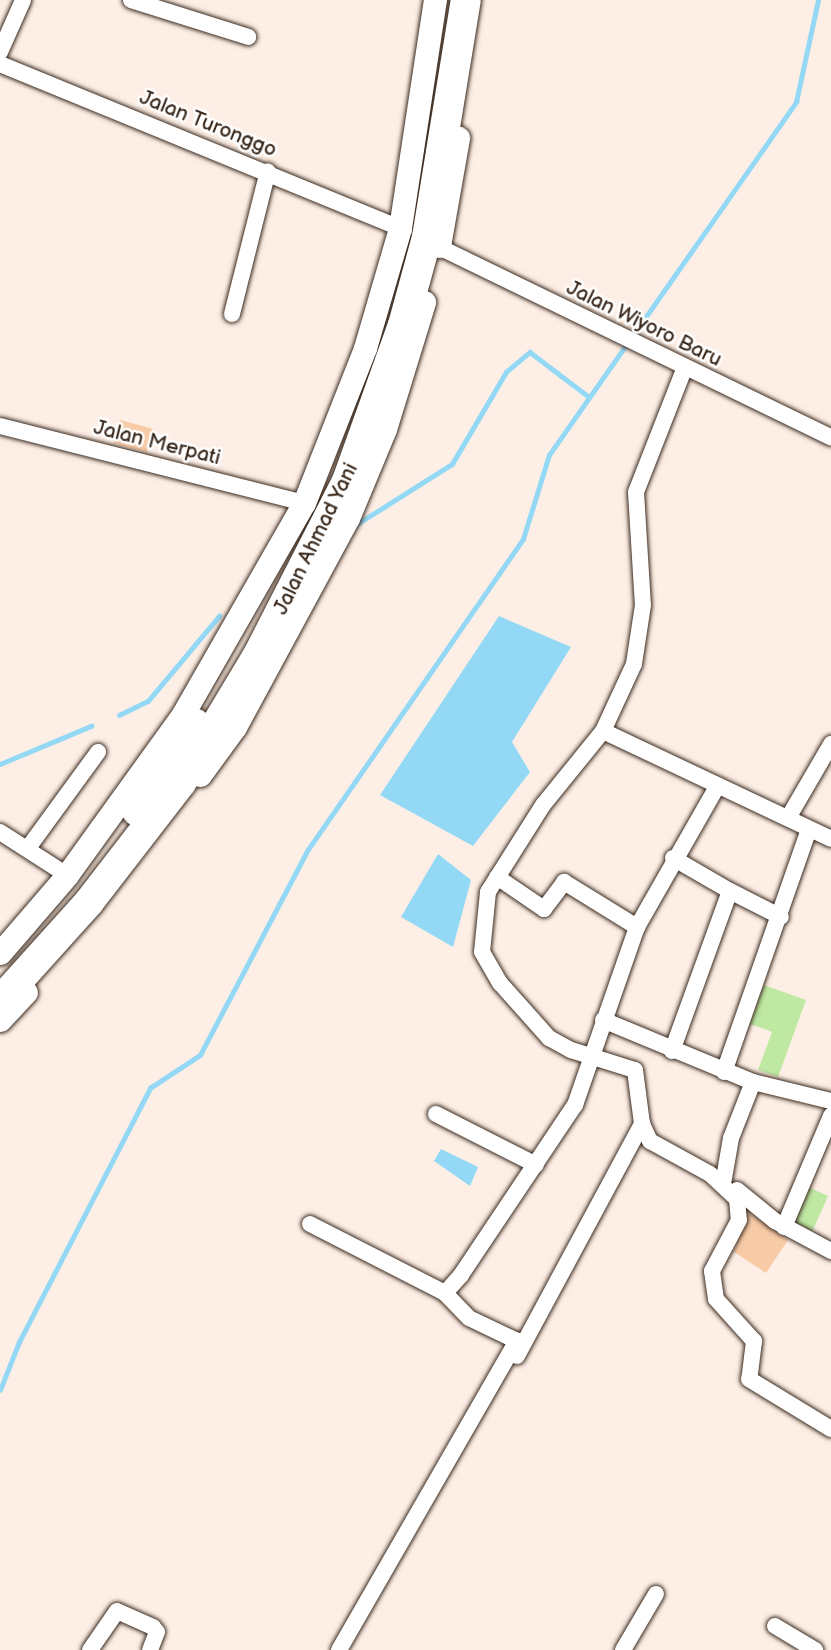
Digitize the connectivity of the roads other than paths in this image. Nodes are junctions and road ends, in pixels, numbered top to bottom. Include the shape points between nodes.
1 (23, 0) edge
2 (131, 0) edge
3 (435, 0) edge
4 (450, 0) edge
5 (466, 0) edge
6 (480, 0) edge
7 (248, 37) dead end
8 (0, 52) edge
9 (0, 64) edge
10 (458, 96) junction
11 (268, 171) junction
12 (400, 228) junction
13 (439, 247) junction
14 (232, 314) dead end
15 (685, 367) junction
16 (0, 426) edge
17 (831, 437) edge
18 (304, 503) junction
19 (603, 731) junction
20 (831, 744) edge
21 (98, 752) dead end
22 (718, 785) junction
23 (788, 818) junction
24 (809, 828) junction
25 (0, 831) edge
26 (831, 839) edge
27 (28, 848) junction
28 (673, 858) junction
29 (67, 874) junction
30 (497, 877) junction
31 (730, 891) junction
32 (781, 917) junction
33 (638, 928) junction
34 (0, 953) edge
35 (0, 975) edge
36 (0, 1001) edge
37 (0, 1020) edge
38 (603, 1020) junction
39 (672, 1051) junction
40 (590, 1057) junction
41 (724, 1072) junction
42 (753, 1082) junction
43 (831, 1101) edge
44 (436, 1114) dead end
45 (831, 1116) edge
46 (642, 1124) junction
47 (825, 1149) edge
48 (536, 1166) junction
49 (725, 1181) junction
50 (310, 1224) dead end
51 (784, 1227) junction
52 (831, 1251) edge
53 (445, 1293) junction
54 (485, 1395) junction
55 (831, 1429) edge
56 (656, 1594) dead end
57 (775, 1626) dead end
58 (90, 1650) edge
59 (150, 1650) edge
60 (339, 1650) edge
61 (624, 1650) edge
62 (815, 1650) edge

1 - 8 street
2 - 7 street
3 - 12 street
4 - 35 highway, Jalan Ahmad Yani via 436,116 413,233 336,467 245,643 196,722 128,823
5 - 10 highway, Jalan Ahmad Yani
6 - 10 street
9 - 11 street, Jalan Turonggo
10 - 13 street
10 - 36 highway, Jalan Ahmad Yani via 403,325 328,521 258,655 181,783 89,902
11 - 12 street, Jalan Turonggo
11 - 14 street
12 - 18 street via 361,359
13 - 15 street, Jalan Wiyoro Baru
13 - 37 street via 385,429 348,518 268,670 235,727 121,885
15 - 17 street, Jalan Wiyoro Baru
15 - 19 street via 636,492 641,628 626,684
16 - 18 street, Jalan Merpati
18 - 29 street via 183,714
19 - 22 street
19 - 30 street via 543,804
20 - 23 street
21 - 27 street
22 - 23 street
22 - 28 street
23 - 24 street
24 - 26 street
24 - 32 street
25 - 27 street
27 - 29 street
28 - 31 street
28 - 33 street
29 - 34 street
30 - 33 street via 544,909 564,882
30 - 40 street via 484,904 484,958 533,1024
31 - 32 street
31 - 39 street
32 - 41 street
33 - 38 street
38 - 39 street
38 - 40 street
39 - 41 street
40 - 46 street via 635,1070
40 - 48 street via 575,1104
41 - 42 street
42 - 43 street
42 - 49 street via 731,1138
44 - 48 street
45 - 47 street
46 - 49 street via 659,1150
46 - 54 street via 513,1362 494,1393
47 - 51 street
48 - 53 street
49 - 51 street
49 - 55 street via 741,1214 721,1249 710,1284 727,1315 754,1341 749,1379
50 - 53 street
51 - 52 street
53 - 54 street via 469,1318 517,1341
54 - 60 street
56 - 61 street
57 - 62 street
58 - 59 street via 117,1611 153,1627 157,1632

